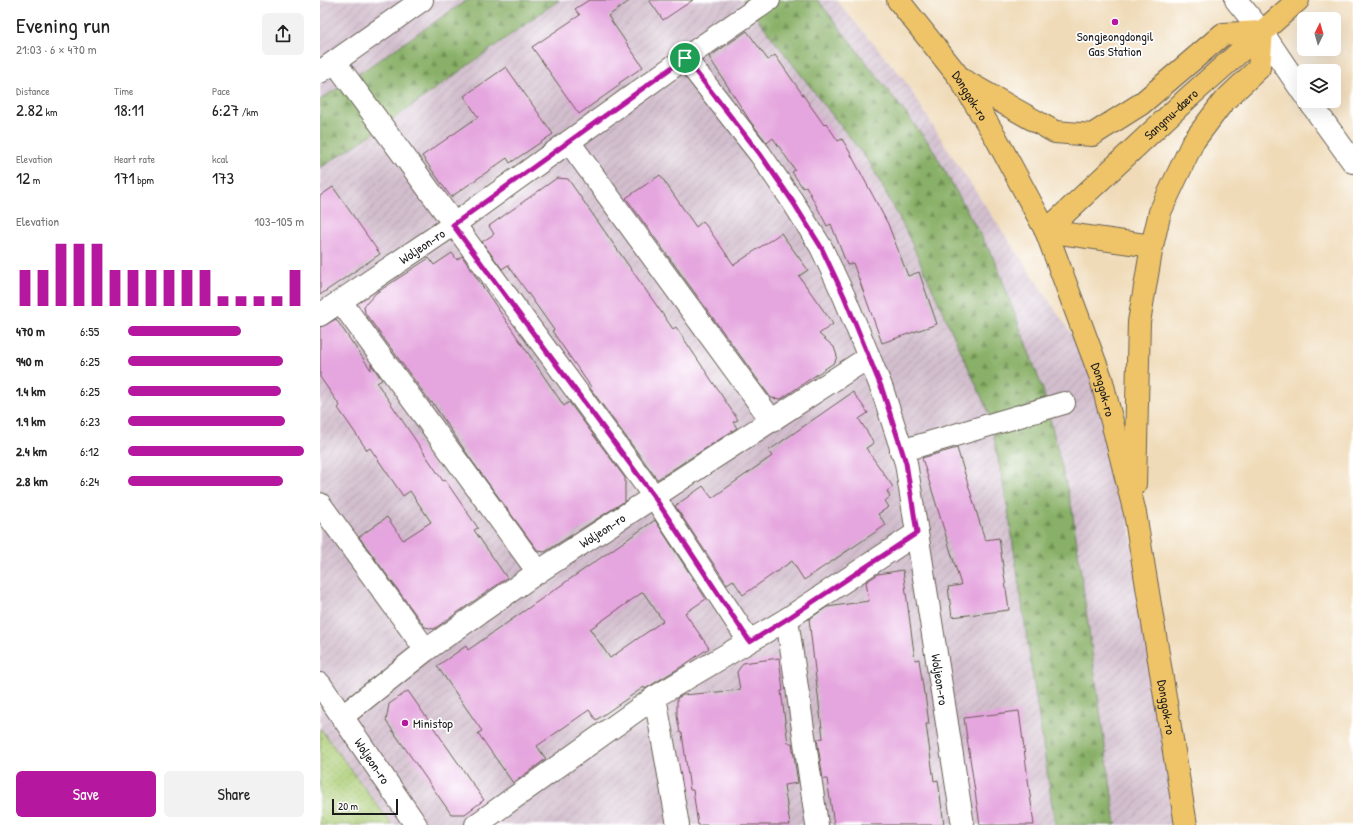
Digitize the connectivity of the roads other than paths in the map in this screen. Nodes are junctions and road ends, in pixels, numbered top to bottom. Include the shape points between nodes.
1 (422, 0) edge
2 (769, 0) edge
3 (898, 0) edge
4 (1236, 0) edge
5 (1298, 0) edge
6 (1262, 32) junction
7 (685, 58) junction
8 (327, 67) edge
9 (959, 77) junction
10 (1297, 84) edge
11 (1314, 108) edge
12 (569, 142) junction
13 (1353, 162) edge
14 (453, 225) junction
15 (1046, 232) junction
16 (1152, 246) junction
17 (341, 302) junction
18 (320, 315) edge
19 (869, 357) junction
20 (1064, 403) dead end
21 (772, 421) junction
22 (901, 451) junction
23 (653, 495) junction
24 (320, 504) edge
25 (1135, 513) junction
26 (917, 533) junction
27 (538, 572) junction
28 (787, 619) junction
29 (750, 642) junction
30 (426, 650) junction
31 (320, 684) edge
32 (655, 698) junction
33 (343, 716) junction
34 (416, 825) edge
35 (476, 825) edge
36 (678, 825) edge
37 (817, 825) edge
38 (963, 825) edge
39 (1186, 825) edge

1 - 8 street
2 - 7 street
3 - 9 main road, Donggok-ro
4 - 6 street
5 - 6 main road, Sangmu-daero
6 - 9 main road via 1224,34 1141,104 1092,135 1054,132
6 - 10 street
6 - 15 main road, Sangmu-daero
6 - 16 main road via 1258,68 1223,102 1193,142 1160,212
7 - 12 street, Woljeon-ro
7 - 19 street, Woljeon-ro via 760,154 821,247
8 - 14 street
9 - 15 main road, Donggok-ro
11 - 13 street
12 - 14 street, Woljeon-ro
12 - 21 street
14 - 17 street, Woljeon-ro
14 - 23 street
15 - 16 main road
15 - 25 main road, Donggok-ro via 1101,378
16 - 25 main road via 1139,322
17 - 18 street, Woljeon-ro
17 - 27 street
19 - 21 street, Woljeon-ro
19 - 22 street, Woljeon-ro
20 - 22 street
21 - 23 street, Woljeon-ro
22 - 26 street, Woljeon-ro via 906,463
23 - 27 street, Woljeon-ro
23 - 29 street
24 - 30 street
25 - 39 main road, Donggok-ro
26 - 28 street
26 - 38 street, Woljeon-ro
27 - 30 street, Woljeon-ro
28 - 29 street
28 - 37 street
29 - 32 street
30 - 33 street, Woljeon-ro
31 - 33 street, Woljeon-ro
32 - 35 street
32 - 36 street
33 - 34 street, Woljeon-ro

